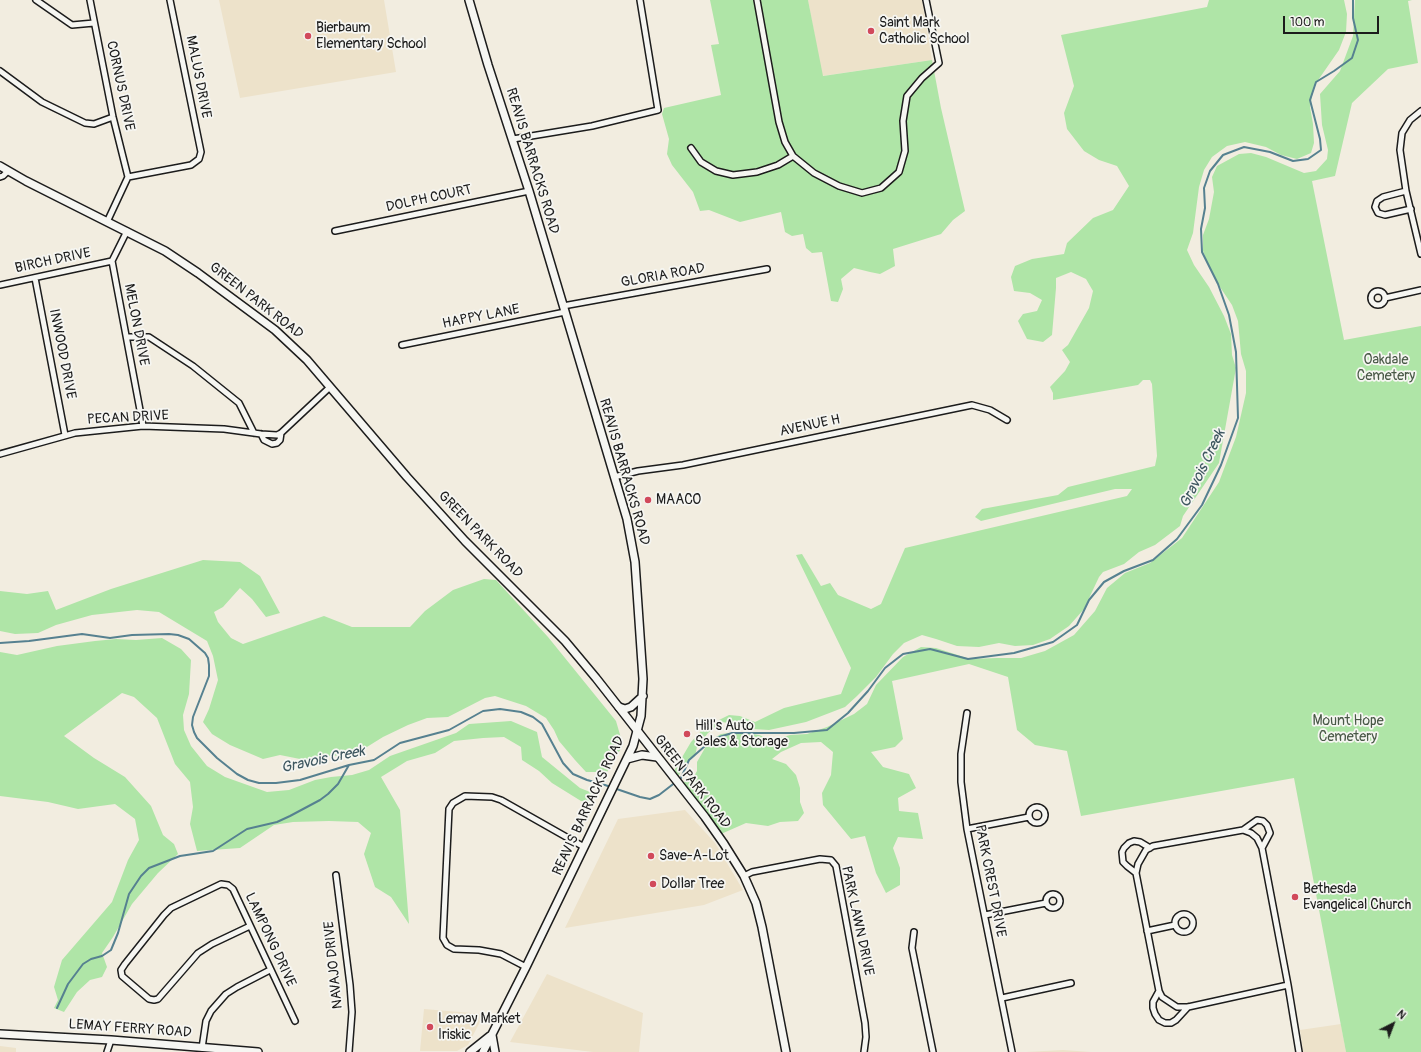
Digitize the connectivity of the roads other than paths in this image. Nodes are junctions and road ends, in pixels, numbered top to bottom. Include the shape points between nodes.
1 (36, 0) edge
2 (90, 0) edge
3 (170, 0) edge
4 (469, 0) edge
5 (640, 0) edge
6 (756, 0) edge
7 (926, 0) edge
8 (94, 23) junction
9 (0, 71) edge
10 (1421, 111) edge
11 (113, 117) junction
12 (513, 139) junction
13 (691, 148) dead end
14 (793, 156) junction
15 (0, 166) edge
16 (8, 171) junction
17 (0, 177) edge
18 (128, 177) junction
19 (529, 190) junction
20 (1406, 191) junction
21 (1411, 209) junction
22 (108, 222) junction
23 (126, 231) junction
24 (335, 231) dead end
25 (1421, 254) edge
26 (112, 261) junction
27 (767, 269) dead end
28 (35, 278) junction
29 (0, 285) edge
30 (1421, 290) edge
31 (1385, 298) dead end
32 (564, 309) junction
33 (127, 337) junction
34 (402, 345) dead end
35 (330, 387) junction
36 (1007, 420) dead end
37 (143, 426) junction
38 (254, 433) junction
39 (281, 433) junction
40 (261, 434) junction
41 (65, 435) junction
42 (0, 455) edge
43 (614, 477) junction
44 (643, 696) junction
45 (619, 707) junction
46 (967, 713) dead end
47 (638, 732) junction
48 (657, 757) junction
49 (626, 761) junction
50 (1029, 817) dead end
51 (967, 829) junction
52 (1243, 830) junction
53 (584, 847) junction
54 (1150, 848) junction
55 (1262, 848) junction
56 (1136, 873) junction
57 (336, 875) dead end
58 (744, 876) junction
59 (1046, 903) dead end
60 (985, 915) junction
61 (1175, 925) dead end
62 (250, 926) junction
63 (1147, 931) junction
64 (914, 932) dead end
65 (526, 967) junction
66 (270, 970) junction
67 (1071, 983) dead end
68 (1288, 985) junction
69 (1159, 991) junction
70 (1002, 998) junction
71 (1188, 1007) junction
72 (295, 1021) dead end
73 (0, 1034) edge
74 (492, 1035) junction
75 (111, 1040) junction
76 (202, 1048) junction
77 (107, 1052) edge
78 (258, 1052) edge
79 (349, 1052) edge
80 (470, 1052) edge
81 (483, 1052) edge
82 (495, 1052) edge
83 (786, 1052) edge
84 (864, 1052) edge
85 (933, 1052) edge
86 (1012, 1052) edge
87 (1300, 1052) edge

1 - 8 street via 72,25
2 - 8 street, CORNUS DRIVE
3 - 18 street, MALUS DRIVE via 201,152 199,158 191,165
4 - 12 main road, REAVIS BARRACKS ROAD
5 - 12 street via 658,110 592,126
6 - 14 street via 779,122 785,142
7 - 14 street via 939,63 907,96 904,121 905,151 899,172 881,188 862,193 839,186 814,173
8 - 11 street, CORNUS DRIVE
9 - 11 street via 42,102 85,123 94,124
10 - 20 street via 1410,120 1402,133 1400,150
11 - 18 street, CORNUS DRIVE
12 - 19 main road, REAVIS BARRACKS ROAD
13 - 14 street via 701,162 716,171 733,175 756,172 778,165
15 - 16 main road, GREEN PARK ROAD
16 - 17 street
16 - 22 main road, GREEN PARK ROAD
18 - 22 street
19 - 24 street, DOLPH COURT
19 - 32 main road, REAVIS BARRACKS ROAD
20 - 21 street
20 - 21 street via 1383,197 1377,201 1375,207 1378,213 1385,215
21 - 25 street
22 - 23 main road, GREEN PARK ROAD
23 - 26 street
23 - 35 main road, GREEN PARK ROAD via 175,257 261,318 298,350
26 - 28 street, BIRCH DRIVE
26 - 33 street, MELON DRIVE
27 - 32 street, GLORIA ROAD
28 - 29 street, BIRCH DRIVE
28 - 41 street, INWOOD DRIVE
30 - 31 street
32 - 34 street, HAPPY LANE
32 - 43 main road, REAVIS BARRACKS ROAD
33 - 37 street, MELON DRIVE
33 - 38 street via 148,337 193,366 239,403
35 - 39 street, PECAN DRIVE
35 - 45 main road, GREEN PARK ROAD via 452,527 565,641
36 - 43 street, AVENUE H via 990,410 972,405
37 - 38 street, PECAN DRIVE via 224,429
37 - 41 street, PECAN DRIVE
38 - 40 street, PECAN DRIVE
39 - 40 street, PECAN DRIVE
39 - 40 street, PECAN DRIVE via 280,440 272,444 264,440
41 - 42 street, PECAN DRIVE
43 - 44 main road, REAVIS BARRACKS ROAD via 627,519 633,551
44 - 45 main road via 631,707
44 - 47 main road, REAVIS BARRACKS ROAD
45 - 47 main road, GREEN PARK ROAD
46 - 51 street, PARK CREST DRIVE via 961,754 961,782
47 - 48 main road, GREEN PARK ROAD
47 - 49 main road, REAVIS BARRACKS ROAD
48 - 49 main road via 642,755
48 - 58 main road, GREEN PARK ROAD via 717,834
49 - 53 main road, REAVIS BARRACKS ROAD
50 - 51 street
51 - 60 street, PARK CREST DRIVE
52 - 54 street
52 - 55 street via 1257,838
52 - 55 street via 1257,820 1267,825 1270,833
53 - 65 main road, REAVIS BARRACKS ROAD
53 - 65 street via 496,798 465,796 452,803 449,809 443,938 447,945 454,949 501,954
54 - 56 street via 1138,864
54 - 56 street via 1134,841 1124,848 1123,862
55 - 68 street
56 - 63 street
57 - 79 street, NAVAJO DRIVE via 352,1012
58 - 83 main road, GREEN PARK ROAD via 759,913
58 - 84 street, PARK LAWN DRIVE via 752,872 820,858 831,860 836,866 866,1024
59 - 60 street
60 - 70 street, PARK CREST DRIVE
61 - 63 street
62 - 62 street, LAMPONG DRIVE via 233,889 221,884 171,908 125,964 121,970 122,976 149,999 158,999 198,954 212,944
62 - 66 street, LAMPONG DRIVE
63 - 69 street
64 - 85 street via 912,948
65 - 74 main road, REAVIS BARRACKS ROAD
66 - 72 street, LAMPONG DRIVE
66 - 76 street via 226,994 206,1021
67 - 70 street
68 - 71 street
68 - 87 street
69 - 71 street via 1162,997 1177,1007
69 - 71 street via 1153,1002 1154,1014 1159,1020 1171,1023
70 - 86 street, PARK CREST DRIVE
73 - 75 main road, LEMAY FERRY ROAD
74 - 80 main road
74 - 81 main road, REAVIS BARRACKS ROAD
74 - 82 main road
75 - 76 main road, LEMAY FERRY ROAD
75 - 77 street
76 - 78 main road, LEMAY FERRY ROAD

